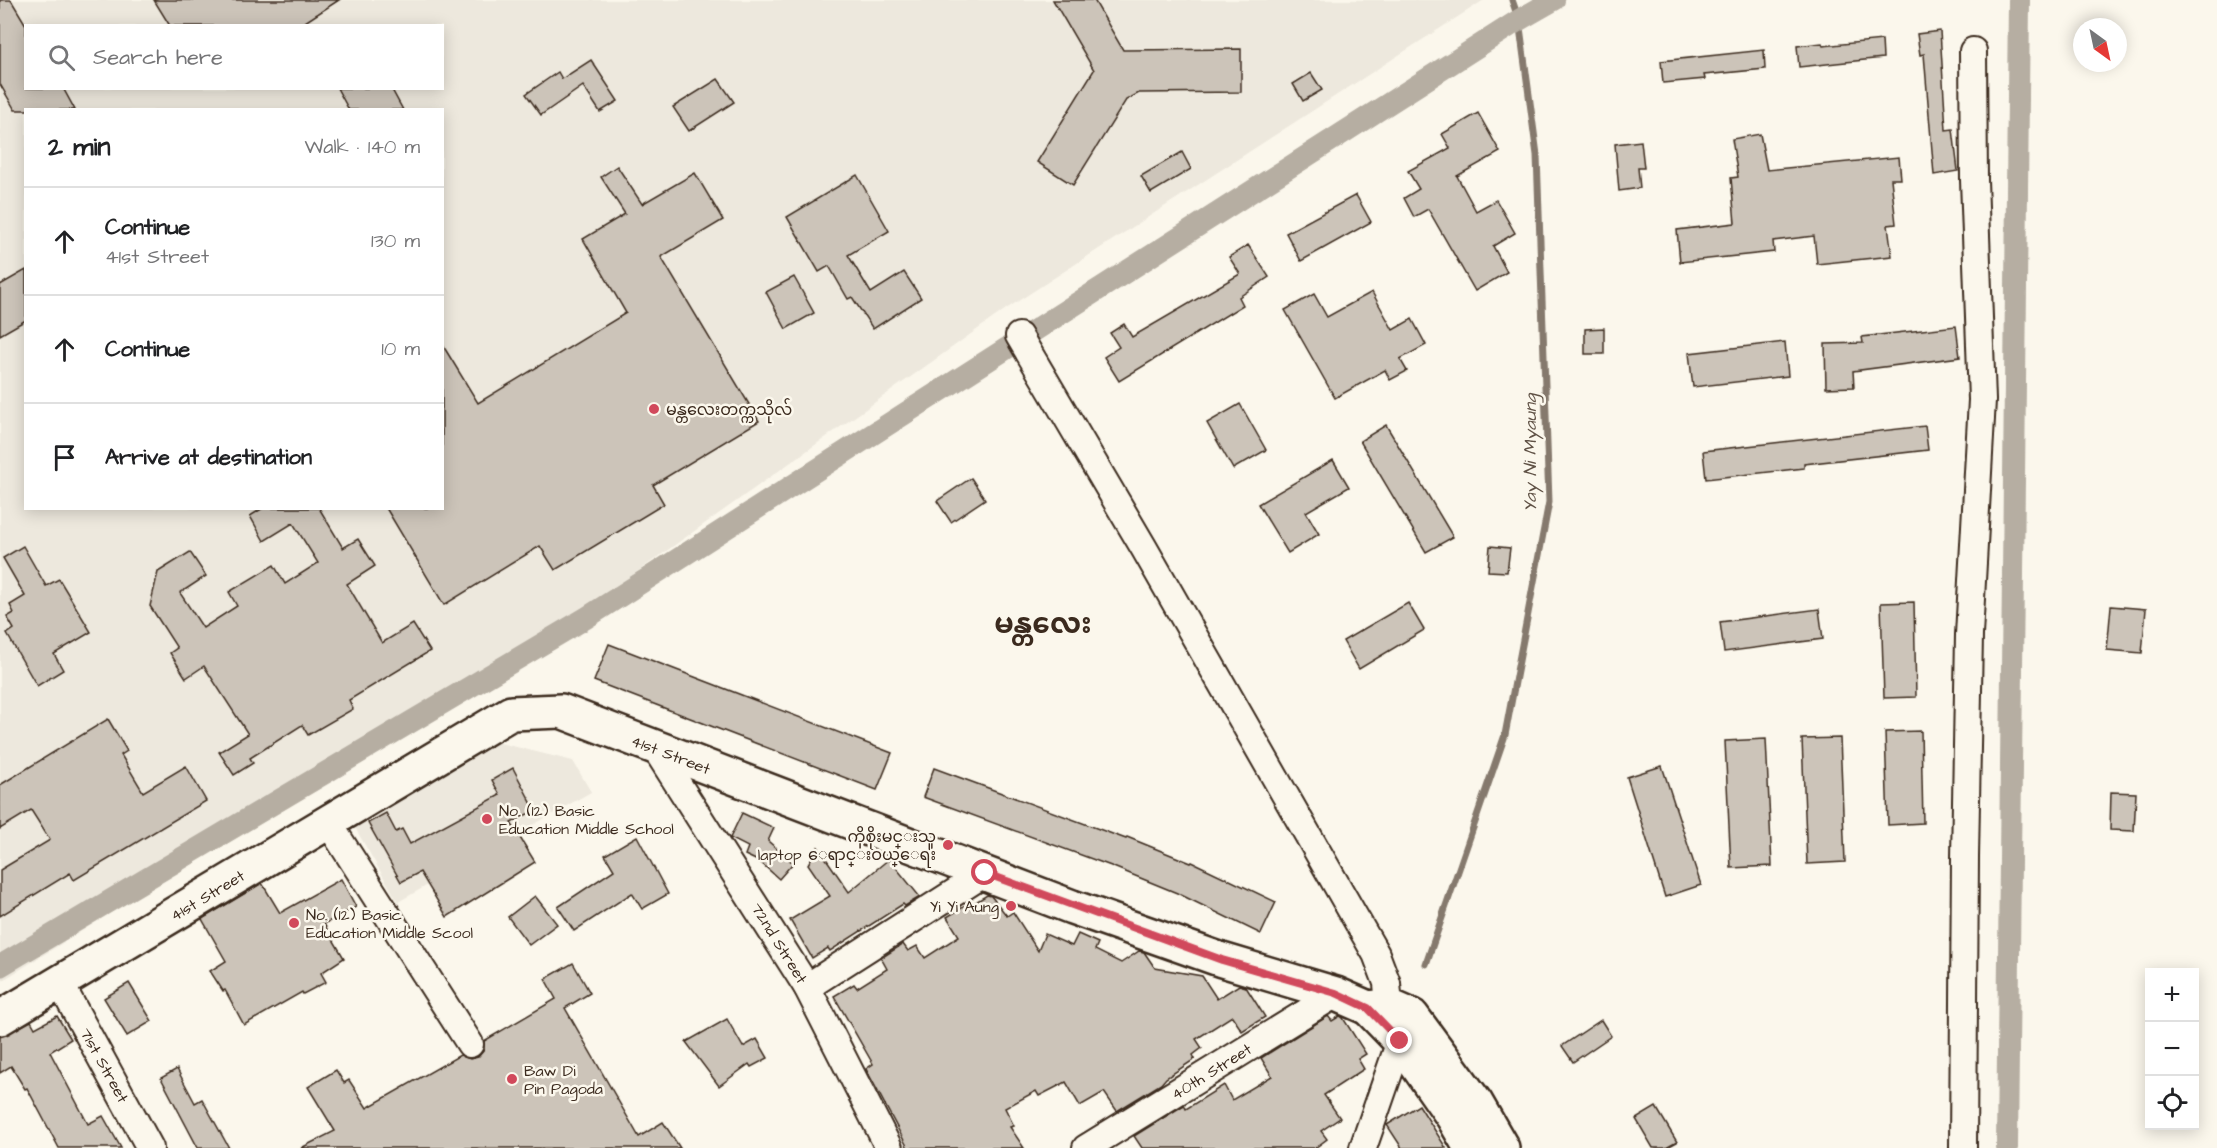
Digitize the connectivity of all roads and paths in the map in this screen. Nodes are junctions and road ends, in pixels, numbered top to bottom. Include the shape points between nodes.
1 (1973, 51) dead end
2 (1024, 343) dead end
3 (655, 748) junction
4 (328, 822) junction
5 (985, 873) junction
6 (60, 983) junction
7 (807, 987) junction
8 (1336, 993) junction
9 (0, 1018) edge
10 (1392, 1018) junction
11 (470, 1044) dead end
12 (1465, 1110) junction
13 (150, 1148) edge
14 (889, 1148) edge
15 (1086, 1148) edge
16 (1363, 1148) edge
17 (1471, 1148) edge
18 (1502, 1148) edge
19 (1963, 1148) edge

1 - 19 street via 1982,400 1969,635
2 - 10 street via 1376,954 1387,982
3 - 4 main road, 41st Street via 561,711 511,713
3 - 5 main road, 41st Street
3 - 7 street, 72nd Street
4 - 6 main road, 41st Street
4 - 11 street
5 - 7 street
5 - 8 main road, 41st Street via 1222,960
6 - 9 main road, 41st Street
6 - 13 street, 71st Street
7 - 14 street, 72nd Street
8 - 10 main road, 41st Street
8 - 15 street, 40th Street
10 - 12 main road
10 - 16 street
12 - 17 main road
12 - 18 main road

